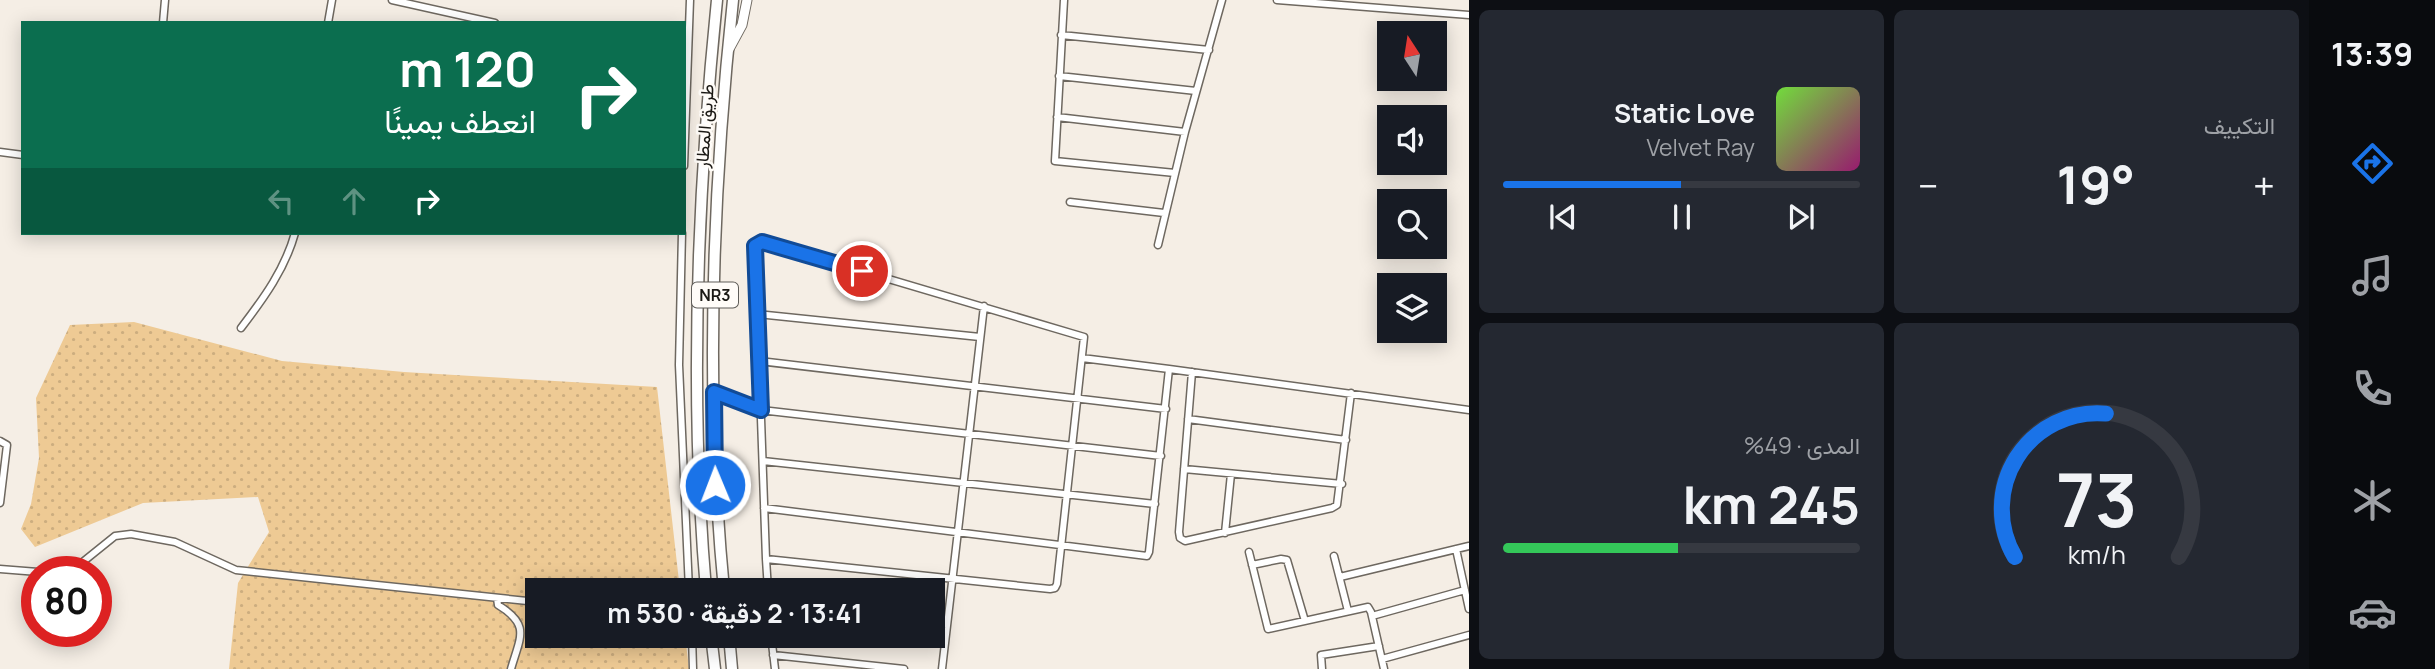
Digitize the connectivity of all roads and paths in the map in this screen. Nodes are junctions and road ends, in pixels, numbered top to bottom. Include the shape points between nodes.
1 (165, 0) edge
2 (332, 0) edge
3 (392, 0) edge
4 (433, 0) edge
5 (690, 0) edge
6 (717, 0) edge
7 (733, 0) edge
8 (747, 0) edge
9 (1064, 0) edge
10 (1222, 0) edge
11 (1277, 0) edge
12 (433, 9) junction
13 (1469, 15) edge
14 (163, 21) edge
15 (328, 21) edge
16 (486, 21) edge
17 (1061, 35) junction
18 (686, 50) edge
19 (728, 50) junction
20 (1209, 50) junction
21 (1059, 76) junction
22 (1196, 91) junction
23 (1057, 117) junction
24 (1185, 132) junction
25 (0, 152) edge
26 (21, 155) edge
27 (1175, 173) junction
28 (1070, 202) dead end
29 (1164, 214) junction
30 (294, 235) edge
31 (682, 235) edge
32 (1158, 245) dead end
33 (984, 306) junction
34 (757, 314) junction
35 (241, 328) dead end
36 (980, 337) junction
37 (1082, 358) junction
38 (759, 361) junction
39 (1169, 369) junction
40 (1192, 372) junction
41 (975, 386) junction
42 (714, 392) junction
43 (1351, 393) junction
44 (1078, 398) junction
45 (1166, 409) junction
46 (761, 410) junction
47 (1469, 410) edge
48 (1188, 419) junction
49 (969, 434) junction
50 (1346, 440) junction
51 (0, 441) edge
52 (1072, 446) junction
53 (1161, 456) junction
54 (763, 461) junction
55 (1184, 469) junction
56 (1231, 474) junction
57 (963, 483) junction
58 (1342, 484) junction
59 (1067, 494) junction
60 (0, 503) edge
61 (1155, 504) junction
62 (764, 508) junction
63 (958, 532) junction
64 (1225, 533) junction
65 (1061, 545) junction
66 (1469, 546) edge
67 (1456, 548) junction
68 (1248, 552) dead end
69 (90, 556) edge
70 (1334, 556) dead end
71 (766, 559) junction
72 (1252, 565) junction
73 (0, 569) edge
74 (21, 571) edge
75 (1340, 577) junction
76 (689, 578) edge
77 (705, 578) edge
78 (723, 578) edge
79 (767, 578) edge
80 (952, 578) junction
81 (1465, 590) junction
82 (497, 598) junction
83 (525, 601) edge
84 (1469, 609) edge
85 (1348, 611) junction
86 (1372, 616) junction
87 (1305, 621) junction
88 (947, 625) joint
89 (1469, 635) edge
90 (1379, 646) junction
91 (692, 648) edge
92 (713, 648) edge
93 (730, 648) edge
94 (772, 648) edge
95 (773, 655) junction
96 (1382, 659) junction
97 (511, 669) edge
98 (693, 669) edge
99 (715, 669) edge
100 (732, 669) edge
101 (775, 669) edge
102 (904, 669) edge
103 (942, 669) edge
104 (1322, 669) edge
105 (1384, 669) edge

1 - 14 street
2 - 15 street
3 - 12 street
4 - 12 street
5 - 18 street
6 - 77 highway, طريق المطار / NR3 via 698,257 698,458
7 - 19 highway, طريق المطار / NR3
8 - 19 main road via 737,38
9 - 17 street
10 - 20 street
11 - 13 street
12 - 16 street
17 - 20 street
17 - 21 street
19 - 42 highway, طريق المطار / NR3 via 717,223
20 - 22 street
21 - 22 street
21 - 23 street
22 - 24 street
23 - 24 street
23 - 27 street via 1055,161
24 - 27 street
25 - 26 street
27 - 29 street
28 - 29 street
29 - 32 street
30 - 35 street via 273,284
31 - 76 street via 679,365
33 - 34 street via 762,242 755,248
33 - 36 street
33 - 37 street via 1083,336
34 - 36 street
34 - 38 street
36 - 41 street
37 - 39 street
37 - 44 street
38 - 41 street
38 - 46 street
39 - 40 street
39 - 45 street
40 - 43 street
40 - 48 street
41 - 44 street
41 - 49 street
42 - 46 street
42 - 78 highway, طريق المطار / NR3
43 - 47 street
43 - 50 street
44 - 45 street
44 - 52 street
45 - 53 street
46 - 49 street
46 - 54 street
48 - 50 street
48 - 55 street
49 - 52 street
49 - 57 street
50 - 58 street
51 - 60 street via 7,445
52 - 53 street
52 - 59 street
53 - 61 street
54 - 57 street
54 - 62 street
55 - 56 street
55 - 64 street via 1180,538 1192,541
56 - 58 street
56 - 64 street
57 - 59 street
57 - 63 street
58 - 64 street via 1338,505 1332,509
59 - 61 street
59 - 65 street
61 - 65 street via 1147,555
62 - 63 street
62 - 71 street
63 - 65 street
63 - 80 street
65 - 80 street via 1053,589
66 - 67 street
67 - 75 street
67 - 81 street
68 - 72 street
69 - 82 street via 116,536 131,534 175,542 236,570
70 - 75 street
71 - 79 street
71 - 80 street
72 - 87 street via 1287,560
72 - 87 street via 1268,629
73 - 74 street
75 - 85 street
80 - 88 street
81 - 84 street
81 - 86 street
82 - 83 street
82 - 97 street via 498,605 518,621 520,632
85 - 86 street via 1368,607
85 - 87 street
86 - 90 street
88 - 103 street
89 - 96 street
90 - 96 street
90 - 104 street via 1321,655
91 - 98 street
92 - 99 highway
93 - 100 highway
94 - 95 street
95 - 101 street
95 - 102 street
96 - 105 street

